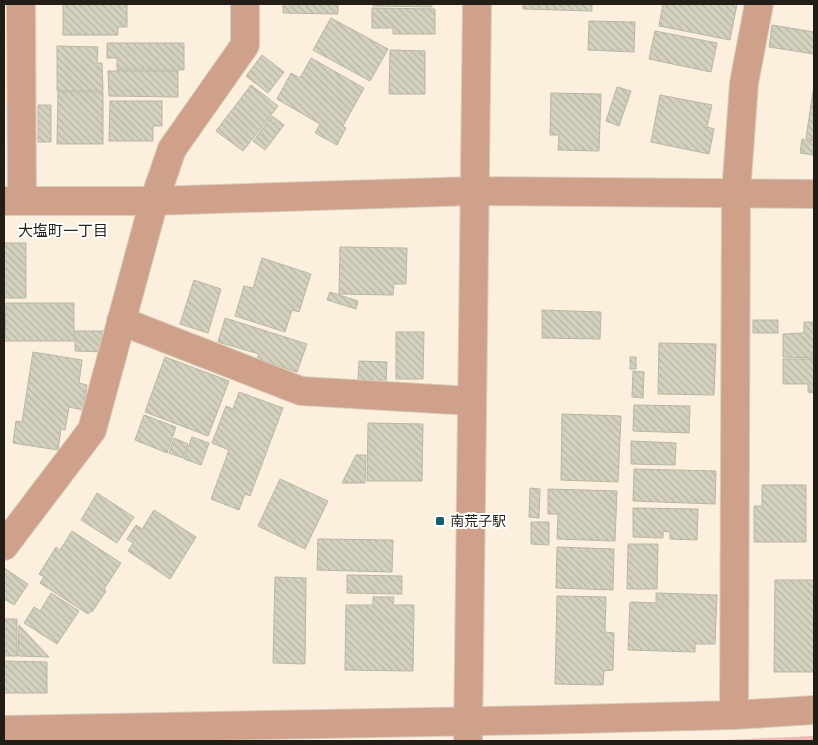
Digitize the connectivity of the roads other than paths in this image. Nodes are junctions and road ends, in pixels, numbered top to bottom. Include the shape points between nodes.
1 (21, 4) edge
2 (245, 4) edge
3 (477, 4) edge
4 (759, 4) edge
5 (474, 191) junction
6 (736, 193) junction
7 (814, 194) edge
8 (13, 201) edge
9 (154, 201) junction
10 (121, 321) junction
11 (471, 401) junction
12 (4, 546) edge
13 (814, 710) edge
14 (734, 715) junction
15 (4, 730) edge
16 (468, 732) edge

1 - 8 street
2 - 9 street via 245,45 172,149
3 - 5 street
4 - 6 street via 744,83
5 - 6 street
5 - 9 street
5 - 11 street
6 - 7 street
6 - 14 street
8 - 9 street
9 - 10 street
10 - 11 street via 301,391
10 - 12 street via 92,430
11 - 16 street
13 - 14 street
14 - 16 street
15 - 16 street

